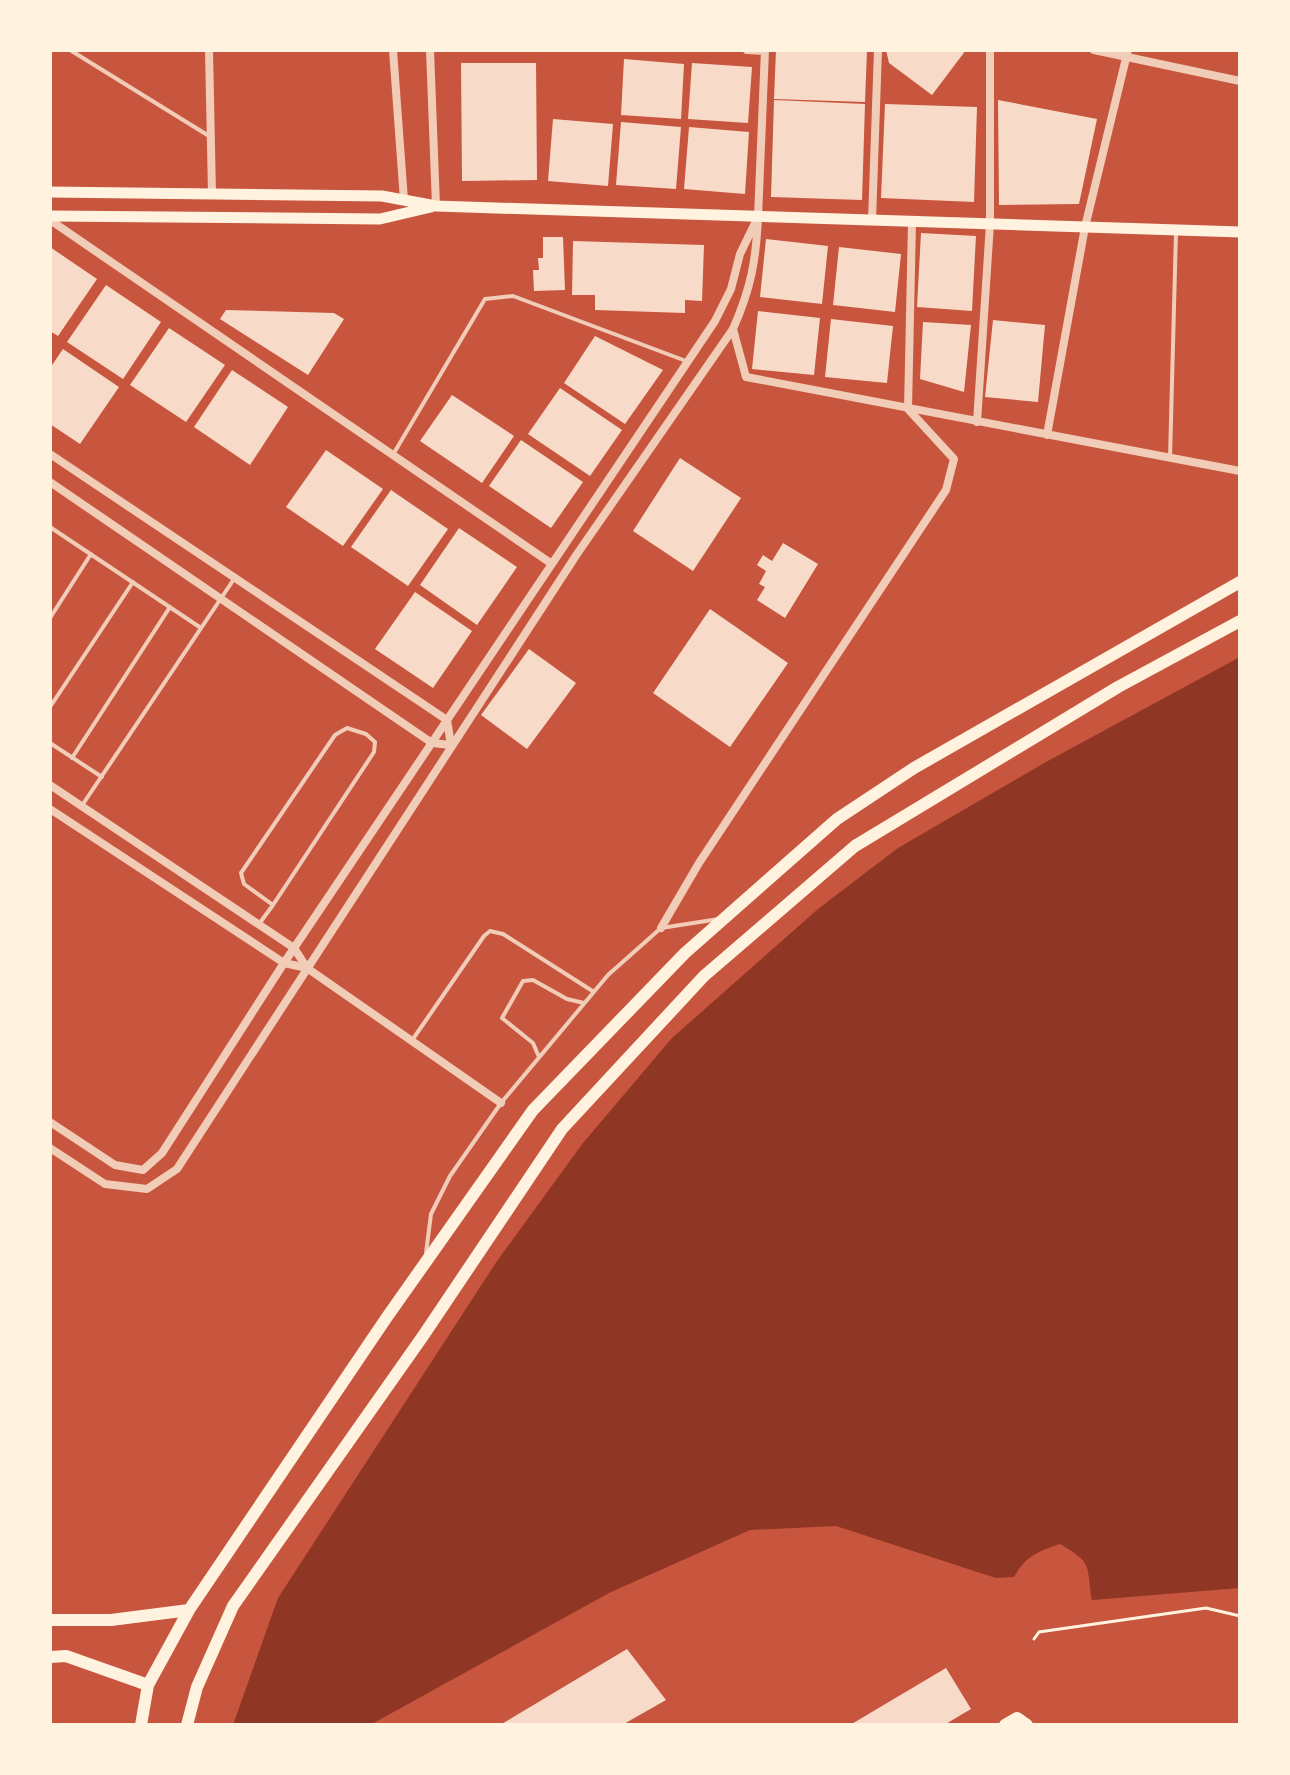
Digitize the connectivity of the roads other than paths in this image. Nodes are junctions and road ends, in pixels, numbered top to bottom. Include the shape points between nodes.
1 (70, 50) edge
2 (209, 50) edge
3 (393, 50) edge
4 (430, 50) edge
5 (747, 50) edge
6 (765, 50) edge
7 (878, 50) edge
8 (990, 50) edge
9 (1094, 50) edge
10 (1128, 54) edge
11 (1240, 81) edge
12 (211, 138) junction
13 (50, 192) edge
14 (212, 194) junction
15 (404, 200) junction
16 (436, 206) junction
17 (758, 217) junction
18 (50, 218) edge
19 (872, 220) junction
20 (912, 222) junction
21 (990, 224) junction
22 (1085, 227) junction
23 (1176, 230) junction
24 (1240, 232) edge
25 (733, 329) junction
26 (688, 362) junction
27 (908, 409) junction
28 (977, 422) junction
29 (1047, 435) junction
30 (50, 454) edge
31 (392, 455) junction
32 (1170, 458) junction
33 (1240, 471) edge
34 (50, 482) edge
35 (50, 527) edge
36 (91, 554) junction
37 (552, 564) junction
38 (235, 578) junction
39 (133, 582) junction
40 (1240, 582) edge
41 (220, 598) junction
42 (170, 607) junction
43 (50, 618) edge
44 (1240, 621) edge
45 (201, 628) junction
46 (50, 707) edge
47 (447, 720) junction
48 (50, 743) edge
49 (432, 743) junction
50 (451, 745) junction
51 (72, 758) junction
52 (102, 777) junction
53 (50, 785) edge
54 (82, 806) junction
55 (50, 809) edge
56 (273, 905) junction
57 (725, 917) junction
58 (259, 925) junction
59 (661, 928) junction
60 (294, 948) junction
61 (284, 963) junction
62 (307, 968) junction
63 (594, 992) junction
64 (584, 1003) junction
65 (412, 1041) junction
66 (539, 1058) junction
67 (501, 1103) junction
68 (50, 1122) edge
69 (50, 1148) edge
70 (425, 1263) junction
71 (189, 1610) junction
72 (50, 1620) edge
73 (50, 1657) edge
74 (148, 1685) junction
75 (141, 1725) edge
76 (187, 1725) edge
77 (1005, 1725) edge
78 (1027, 1725) edge

1 - 12 lane
2 - 12 street
3 - 15 street
4 - 16 street
5 - 6 street
6 - 17 street
7 - 19 street
8 - 21 street
9 - 10 street
10 - 11 street
10 - 22 street
12 - 14 street
13 - 14 main road
14 - 15 main road
15 - 16 main road
16 - 17 main road
16 - 18 main road via 380,219
17 - 19 main road
17 - 25 street via 748,293
17 - 26 street via 731,289
18 - 31 street
19 - 20 main road
20 - 21 main road
20 - 27 street
21 - 22 main road
21 - 28 street
22 - 23 main road
22 - 29 street
23 - 24 main road
23 - 32 lane
25 - 27 street via 746,377
25 - 50 street
26 - 31 lane via 513,296 485,299
26 - 37 street
27 - 28 street
27 - 59 street via 954,459 946,490
28 - 29 street
29 - 32 street
30 - 38 street
31 - 37 street
32 - 33 street
34 - 41 street
35 - 36 lane
36 - 39 lane
36 - 43 lane
37 - 47 street
38 - 41 lane
38 - 47 street
39 - 42 lane
39 - 46 lane
40 - 57 main road via 914,768 837,819
41 - 45 lane
41 - 49 street
42 - 45 lane
42 - 51 lane
44 - 76 main road via 1118,687 855,846 704,976 562,1129 233,1606 197,1687
45 - 52 lane
47 - 49 street
47 - 50 street
48 - 51 lane
49 - 50 street
49 - 60 street
50 - 62 street
51 - 52 lane
52 - 54 lane
53 - 54 street
54 - 58 street
55 - 61 street
56 - 56 lane via 374,752 375,742 366,734 347,728 335,735 241,873 244,884
56 - 58 lane
57 - 59 lane
57 - 70 main road via 533,1110
58 - 60 street
59 - 63 lane
60 - 61 street
60 - 62 street
61 - 62 street
61 - 68 street via 162,1153 143,1170 115,1165
62 - 65 street
62 - 69 street via 177,1169 147,1189 105,1184
63 - 64 lane
63 - 65 lane via 490,931
64 - 66 lane
64 - 66 lane via 533,980 523,981 502,1018 533,1043
65 - 67 street
66 - 67 lane
67 - 70 lane via 450,1176 431,1214
70 - 71 main road
71 - 72 main road via 111,1620
71 - 74 main road
73 - 74 main road via 66,1656
74 - 75 main road
77 - 78 main road via 1017,1718

